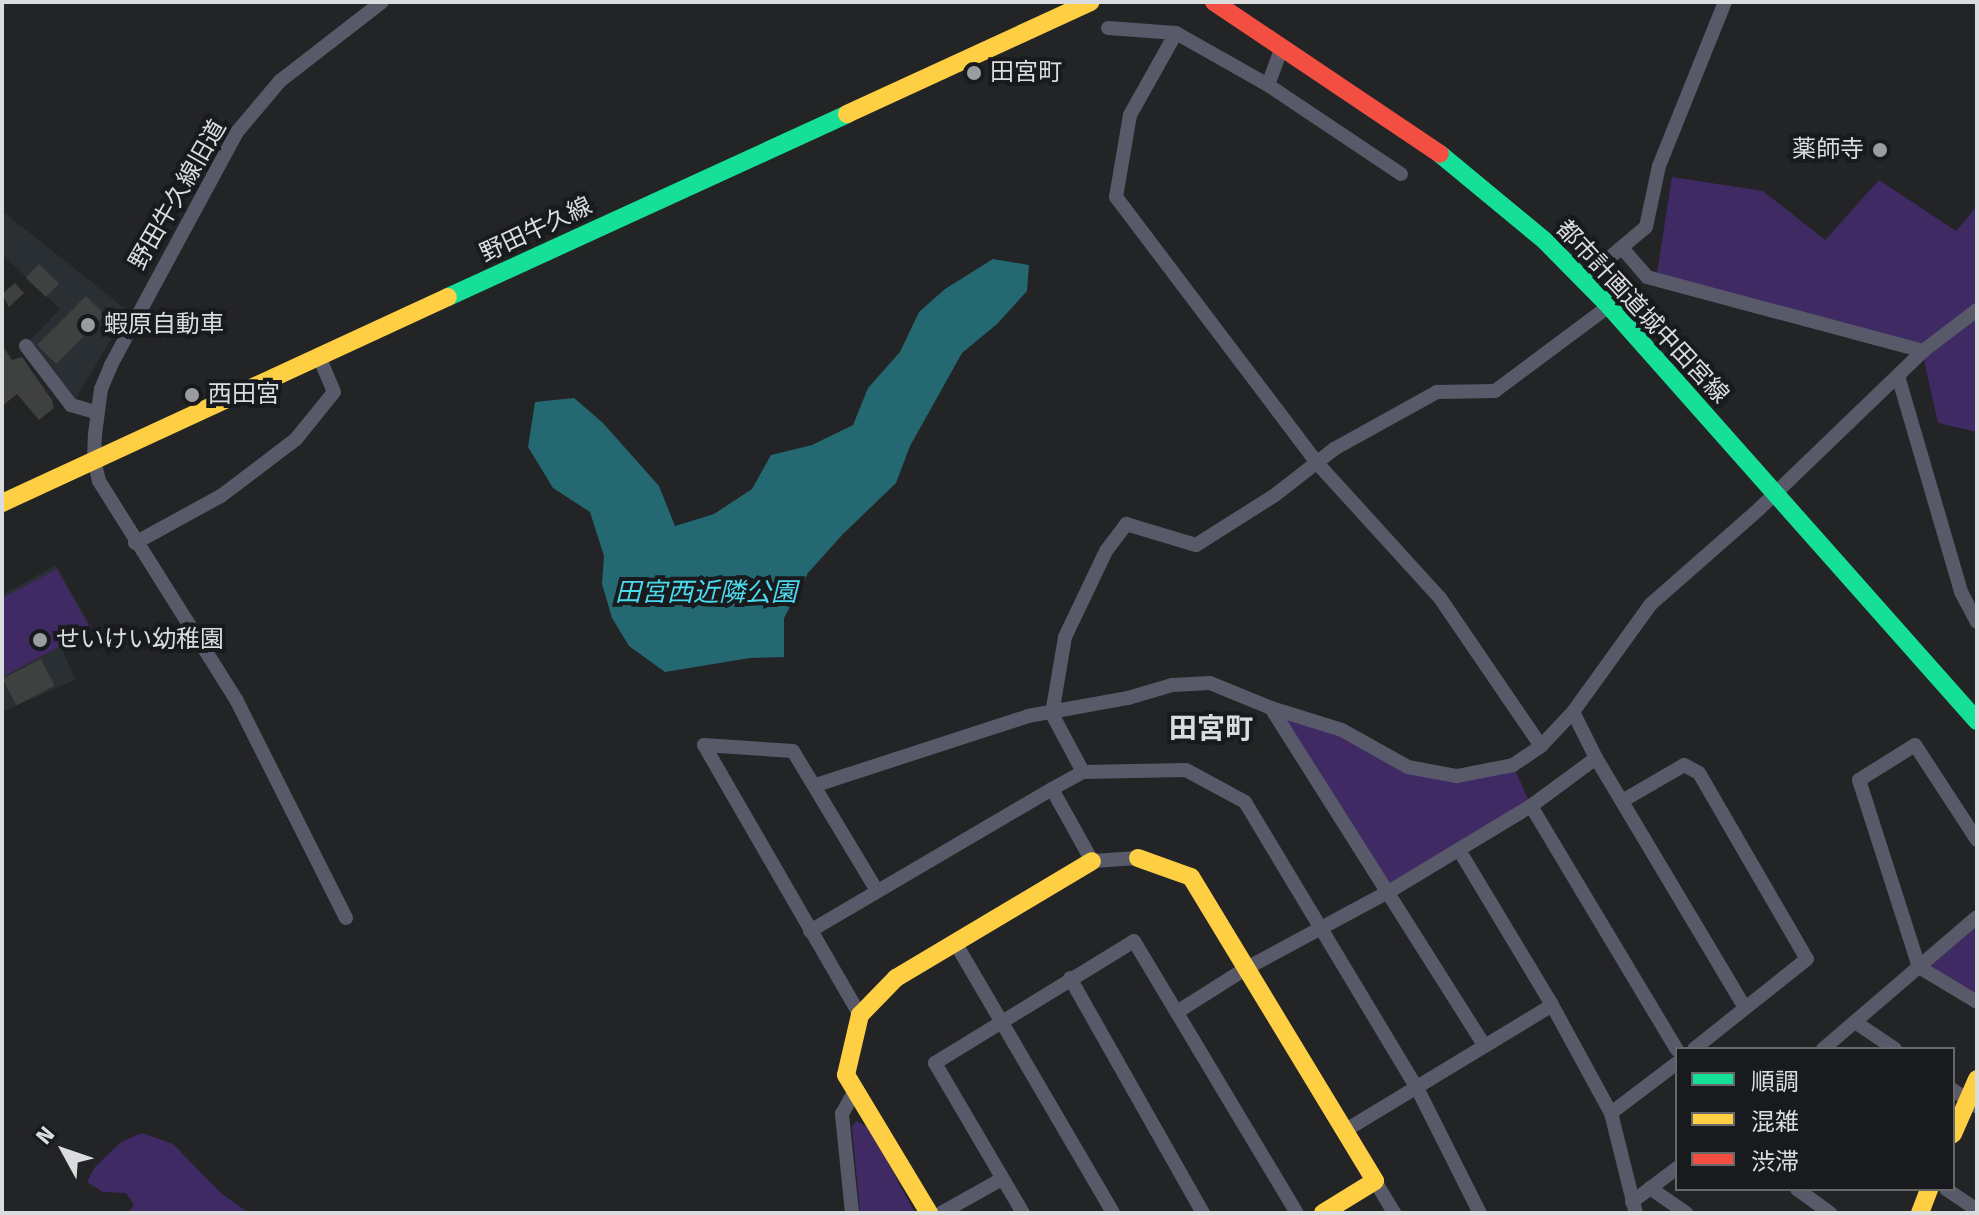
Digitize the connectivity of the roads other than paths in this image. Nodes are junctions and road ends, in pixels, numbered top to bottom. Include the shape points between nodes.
1 (382, 2) edge
2 (1090, 2) edge
3 (1214, 2) edge
4 (1725, 2) edge
5 (1108, 28) dead end
6 (1176, 33) junction
7 (1282, 47) junction
8 (1268, 85) junction
9 (1401, 174) dead end
10 (1622, 248) junction
11 (1583, 280) junction
12 (1609, 306) junction
13 (1977, 310) edge
14 (26, 346) dead end
15 (1923, 351) junction
16 (319, 357) junction
17 (1898, 376) junction
18 (96, 412) junction
19 (94, 460) junction
20 (1318, 464) junction
21 (1775, 494) junction
22 (2, 503) edge
23 (135, 543) junction
24 (1977, 622) edge
25 (1271, 708) junction
26 (1573, 712) junction
27 (1052, 714) junction
28 (1977, 721) edge
29 (1541, 746) junction
30 (1596, 758) junction
31 (1083, 772) junction
32 (816, 785) junction
33 (1052, 789) junction
34 (1622, 801) junction
35 (1531, 806) junction
36 (1977, 840) edge
37 (1459, 850) junction
38 (1138, 858) joint
39 (1092, 861) junction
40 (876, 889) junction
41 (1390, 891) junction
42 (1977, 917) edge
43 (346, 918) dead end
44 (1321, 926) junction
45 (810, 931) junction
46 (956, 944) junction
47 (1919, 967) junction
48 (1245, 969) junction
49 (1070, 978) junction
50 (1977, 1002) edge
51 (1552, 1005) junction
52 (1745, 1008) junction
53 (1177, 1012) junction
54 (860, 1015) junction
55 (1001, 1021) junction
56 (1855, 1022) junction
57 (1485, 1046) junction
58 (1675, 1047) edge
59 (1696, 1047) edge
60 (1825, 1047) edge
61 (1892, 1047) edge
62 (1675, 1065) edge
63 (1977, 1079) edge
64 (1417, 1088) junction
65 (855, 1091) junction
66 (1966, 1099) edge
67 (1611, 1113) junction
68 (1955, 1129) edge
69 (1346, 1130) junction
70 (1675, 1169) edge
71 (1002, 1179) junction
72 (1375, 1181) junction
73 (1650, 1188) junction
74 (1800, 1191) edge
75 (1928, 1191) edge
76 (1949, 1191) edge
77 (1634, 1207) edge
78 (1977, 1210) edge
79 (852, 1213) edge
80 (929, 1213) edge
81 (941, 1213) edge
82 (1023, 1213) edge
83 (1113, 1213) edge
84 (1203, 1213) edge
85 (1297, 1213) edge
86 (1323, 1213) edge
87 (1394, 1213) edge
88 (1480, 1213) edge
89 (1686, 1213) edge
90 (1830, 1213) edge
91 (1920, 1213) edge

1 - 18 street, 野田牛久線旧道 via 280,81 237,132 111,365
2 - 16 street, 野田牛久線 via 430,314
3 - 7 street, 都市計画道城中田宮線
4 - 10 street via 1659,166 1646,227
5 - 6 street
6 - 8 street
6 - 20 street via 1130,115 1116,197
7 - 8 street
7 - 11 street, 都市計画道城中田宮線 via 1468,176
8 - 9 street
10 - 11 street
10 - 15 street via 1647,277
11 - 12 street, 都市計画道城中田宮線
12 - 20 street via 1495,391 1437,392 1334,449
12 - 21 street, 都市計画道城中田宮線
13 - 15 street
14 - 18 street via 71,405
15 - 17 street
16 - 19 street, 野田牛久線
16 - 23 street via 334,392 296,439 221,496
17 - 21 street
17 - 24 street via 1961,592
18 - 19 street, 野田牛久線旧道
19 - 22 street, 野田牛久線
19 - 23 street via 99,481
20 - 27 street via 1196,545 1126,524 1106,551 1065,637
20 - 29 street via 1440,598
21 - 26 street via 1651,604
21 - 28 street, 都市計画道城中田宮線
23 - 43 street via 237,701
25 - 27 street via 1210,683 1172,685
25 - 29 street via 1342,730 1408,767 1457,776 1513,765
25 - 41 street
26 - 29 street
26 - 30 street
27 - 31 street
27 - 32 street via 1028,716
30 - 34 street
30 - 35 street
31 - 33 street
31 - 44 street via 1186,770 1245,802
32 - 40 street
32 - 45 street via 793,751 704,745
33 - 39 street
33 - 40 street
34 - 52 street
34 - 52 street via 1684,765 1699,773 1807,959
35 - 37 street
35 - 58 street
36 - 47 street via 1915,745 1859,780
37 - 41 street
37 - 51 street
38 - 39 street
38 - 48 street via 1191,877
39 - 46 street
40 - 45 street
41 - 44 street
41 - 57 street
42 - 47 street
44 - 48 street
44 - 64 street
45 - 54 street
46 - 54 street via 896,978
46 - 55 street
47 - 50 street
47 - 56 street
48 - 53 street
48 - 69 street
49 - 53 street via 1134,941
49 - 55 street
49 - 84 street
51 - 57 street
51 - 67 street
52 - 59 street
53 - 85 street
54 - 65 street via 846,1075
55 - 71 street via 935,1063
55 - 83 street
56 - 60 street
56 - 61 street
57 - 64 street
62 - 67 street
63 - 66 street
64 - 69 street
64 - 88 street
65 - 79 street via 842,1114
65 - 80 street
66 - 68 street
67 - 77 street
69 - 72 street
70 - 73 street
71 - 81 street
71 - 82 street
72 - 86 street
72 - 87 street
73 - 77 street
73 - 89 street
74 - 90 street
75 - 91 street
76 - 78 street

